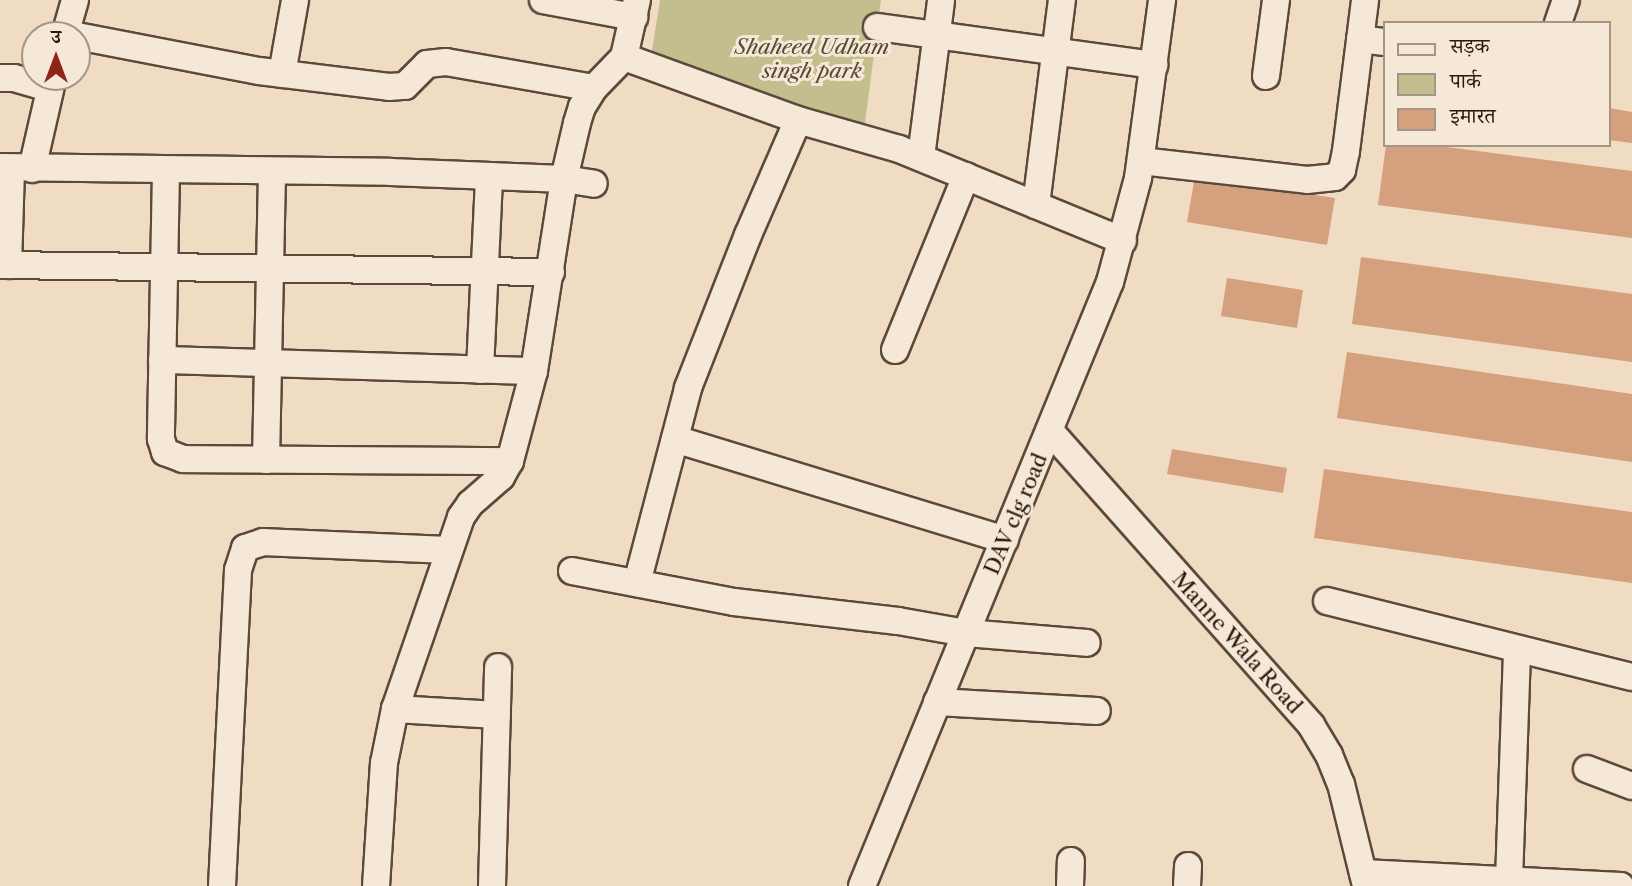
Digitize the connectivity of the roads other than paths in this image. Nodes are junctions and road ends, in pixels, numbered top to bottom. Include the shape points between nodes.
1 (75, 0) edge
2 (295, 0) edge
3 (543, 0) edge
4 (941, 0) edge
5 (1062, 0) edge
6 (1162, 0) edge
7 (1276, 0) edge
8 (1364, 0) edge
9 (1566, 0) edge
10 (635, 8) edge
11 (70, 21) edge
12 (1559, 21) edge
13 (877, 27) dead end
14 (937, 34) junction
15 (91, 39) edge
16 (1373, 41) edge
17 (1056, 50) junction
18 (624, 57) junction
19 (1154, 65) junction
20 (282, 74) junction
21 (1266, 76) dead end
22 (0, 78) edge
23 (21, 79) edge
24 (594, 88) junction
25 (47, 91) edge
26 (798, 120) junction
27 (1143, 148) junction
28 (921, 157) junction
29 (14, 168) edge
30 (166, 172) junction
31 (272, 172) junction
32 (489, 176) junction
33 (966, 176) junction
34 (564, 179) junction
35 (594, 184) dead end
36 (1036, 205) junction
37 (1123, 241) junction
38 (4, 265) edge
39 (163, 267) junction
40 (268, 268) junction
41 (486, 271) junction
42 (551, 272) junction
43 (895, 349) dead end
44 (162, 360) junction
45 (267, 363) junction
46 (480, 370) junction
47 (534, 371) junction
48 (1051, 432) junction
49 (675, 439) junction
50 (266, 460) junction
51 (510, 461) junction
52 (1005, 541) junction
53 (447, 550) junction
54 (572, 571) dead end
55 (637, 583) junction
56 (1327, 601) dead end
57 (966, 633) junction
58 (1087, 643) dead end
59 (1517, 649) junction
60 (498, 667) dead end
61 (1632, 677) edge
62 (937, 702) junction
63 (395, 709) junction
64 (1097, 711) dead end
65 (497, 715) junction
66 (1587, 769) dead end
67 (1632, 786) edge
68 (1364, 880) edge
69 (1509, 881) junction
70 (1543, 884) edge
71 (222, 886) edge
72 (376, 886) edge
73 (492, 886) edge
74 (862, 886) edge
75 (1620, 886) edge

1 - 11 street
2 - 20 street
3 - 10 street
4 - 14 street
5 - 17 street
6 - 19 street, DAV clg road
7 - 21 street
8 - 16 street
9 - 12 street
10 - 18 street
13 - 14 street
14 - 17 street
14 - 28 street
15 - 20 street
16 - 27 street via 1342,170 1335,177 1307,180
17 - 19 street
17 - 36 street
18 - 24 street
18 - 26 street
19 - 27 street, DAV clg road
20 - 24 street via 398,88 427,64 446,62
22 - 23 street
24 - 34 street via 582,107
25 - 29 street
26 - 28 street
26 - 49 street via 693,375
27 - 37 street, DAV clg road
28 - 33 street
29 - 30 street
29 - 38 street
30 - 31 street
30 - 39 street
31 - 32 street
31 - 40 street
32 - 34 street
32 - 41 street
33 - 36 street
33 - 43 street
34 - 35 street
34 - 42 street
36 - 37 street
37 - 48 street, DAV clg road
38 - 39 street
39 - 40 street
39 - 44 street
40 - 41 street
40 - 45 street
41 - 42 street
41 - 46 street
42 - 47 street
44 - 45 street
44 - 50 street via 165,452 183,459
45 - 46 street
45 - 50 street
46 - 47 street
47 - 51 street
48 - 52 street, DAV clg road
48 - 68 street, Manne Wala Road via 1311,725 1341,784
49 - 52 street
49 - 55 street
50 - 51 street
51 - 53 street via 501,477 470,504
52 - 57 street, DAV clg road
53 - 63 street
53 - 71 street via 263,542 245,548 238,570
54 - 55 street
55 - 57 street via 734,602
56 - 59 street
57 - 58 street
57 - 62 street, DAV clg road
59 - 61 street
59 - 69 street
60 - 65 street
62 - 64 street
62 - 74 street, DAV clg road
63 - 65 street
63 - 72 street via 383,776
65 - 73 street
66 - 67 street
68 - 69 street
69 - 70 street
70 - 75 street

